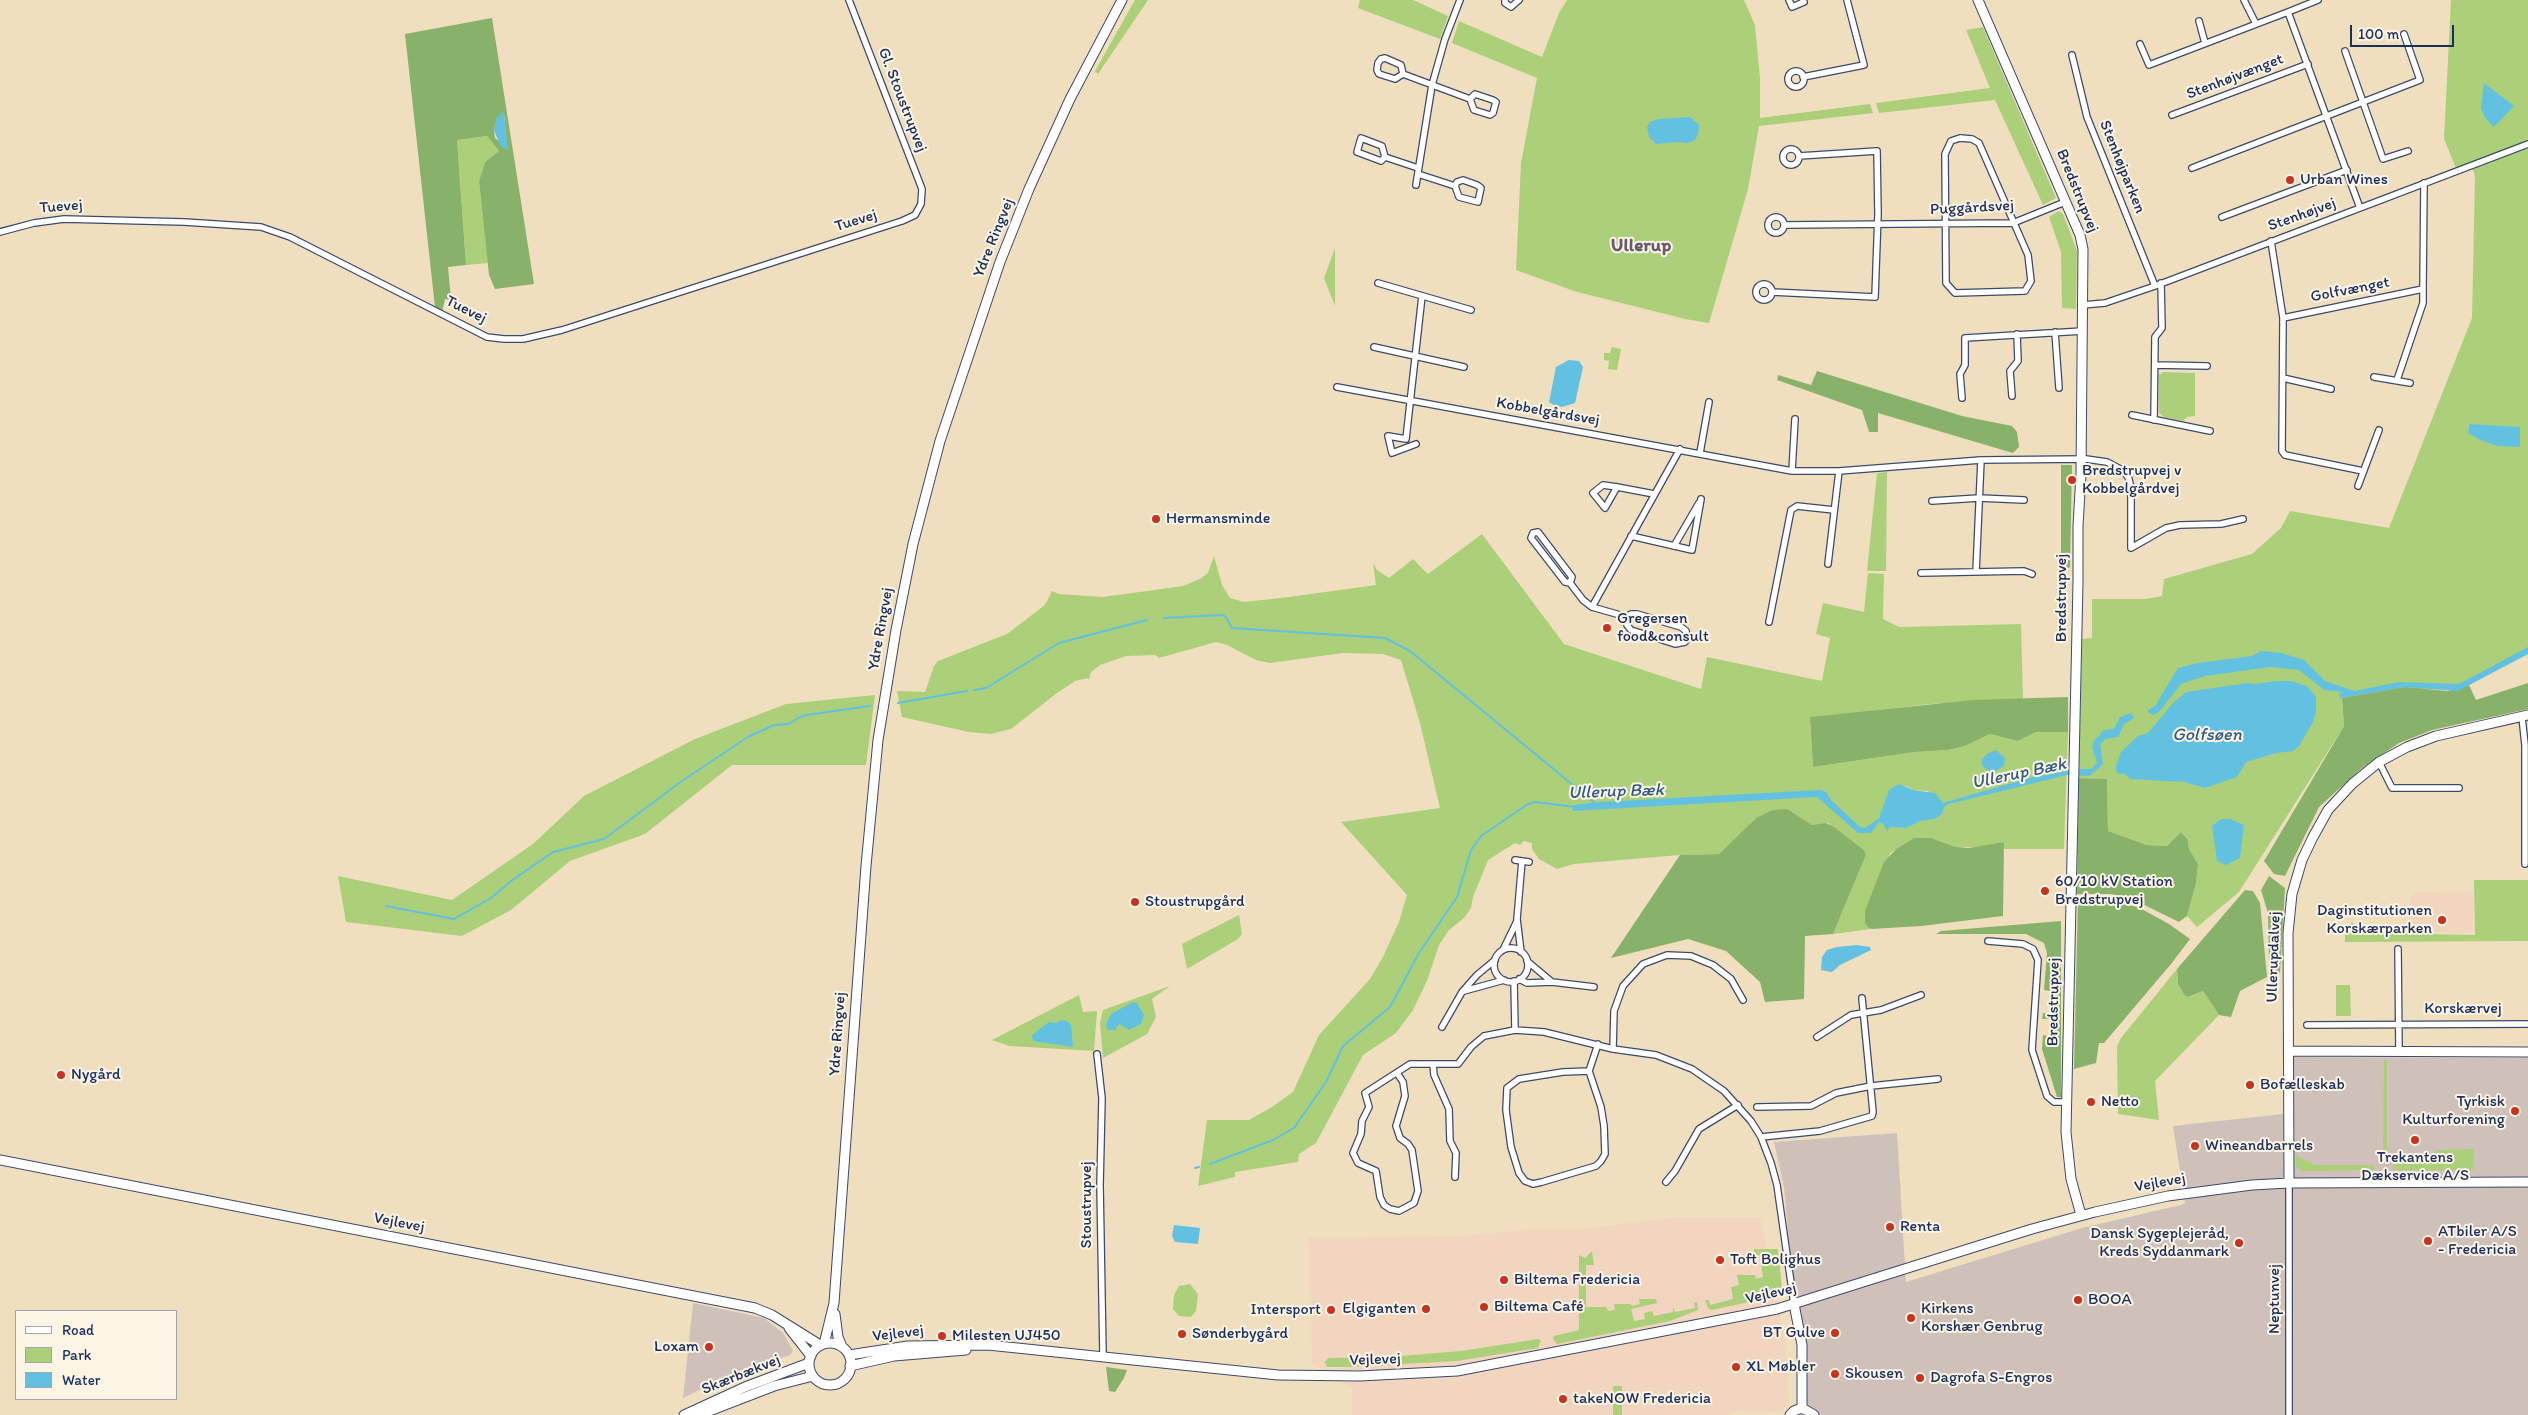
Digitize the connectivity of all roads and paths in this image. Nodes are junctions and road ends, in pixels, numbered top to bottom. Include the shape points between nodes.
1 (849, 0) edge
2 (1122, 0) edge
3 (1460, 0) edge
4 (1505, 0) edge
5 (1519, 0) edge
6 (1789, 0) edge
7 (1803, 0) edge
8 (1847, 0) edge
9 (1978, 0) edge
10 (2244, 0) edge
11 (2318, 0) edge
12 (2288, 12) junction
13 (2199, 21) dead end
14 (2256, 24) junction
15 (2404, 34) dead end
16 (2205, 43) junction
17 (2140, 44) dead end
18 (2345, 51) dead end
19 (2072, 55) dead end
20 (2308, 64) junction
21 (1403, 74) junction
22 (1803, 77) dead end
23 (1432, 85) junction
24 (1470, 99) junction
25 (2364, 103) junction
26 (2172, 115) dead end
27 (2328, 118) junction
28 (2528, 144) edge
29 (2408, 150) dead end
30 (1799, 156) dead end
31 (1385, 157) junction
32 (2192, 168) dead end
33 (2347, 170) junction
34 (1418, 171) junction
35 (2424, 183) junction
36 (1416, 185) dead end
37 (1455, 186) junction
38 (2065, 202) junction
39 (2360, 208) junction
40 (918, 211) joint
41 (2222, 216) dead end
42 (2013, 223) junction
43 (1946, 224) junction
44 (1784, 225) dead end
45 (1876, 225) junction
46 (0, 232) edge
47 (2271, 241) junction
48 (1378, 283) dead end
49 (2158, 284) junction
50 (2423, 290) junction
51 (1772, 292) dead end
52 (1422, 296) junction
53 (2083, 305) junction
54 (1471, 310) dead end
55 (2283, 318) junction
56 (2083, 331) junction
57 (2055, 332) junction
58 (2017, 334) junction
59 (1374, 347) dead end
60 (1416, 357) junction
61 (2155, 365) junction
62 (2207, 366) dead end
63 (1464, 367) dead end
64 (2374, 377) dead end
65 (2283, 378) junction
66 (2396, 380) junction
67 (2410, 383) dead end
68 (1337, 387) dead end
69 (2058, 388) dead end
70 (2331, 389) dead end
71 (2012, 396) dead end
72 (1962, 398) dead end
73 (1410, 400) junction
74 (1709, 402) dead end
75 (2132, 415) dead end
76 (1795, 419) dead end
77 (2154, 420) junction
78 (2379, 430) dead end
79 (2210, 431) dead end
80 (1406, 439) junction
81 (1680, 449) junction
82 (1700, 453) junction
83 (2081, 459) junction
84 (1981, 460) junction
85 (1792, 471) junction
86 (1838, 471) junction
87 (2363, 471) junction
88 (2358, 486) dead end
89 (1617, 487) junction
90 (1654, 494) junction
91 (1979, 498) junction
92 (2024, 500) dead end
93 (1932, 501) dead end
94 (1834, 510) junction
95 (2243, 519) dead end
96 (1631, 536) junction
97 (1674, 546) junction
98 (1828, 564) dead end
99 (1976, 572) junction
100 (1921, 573) dead end
101 (2032, 574) dead end
102 (1570, 583) junction
103 (1592, 607) junction
104 (1627, 617) junction
105 (1768, 622) dead end
106 (2525, 716) edge
107 (2527, 745) edge
108 (2379, 762) junction
109 (2459, 788) dead end
110 (1515, 860) dead end
111 (2525, 864) dead end
112 (1517, 919) junction
113 (1988, 941) dead end
114 (2398, 949) dead end
115 (1503, 950) junction
116 (1522, 952) junction
117 (1495, 960) junction
118 (1527, 961) junction
119 (1504, 980) junction
120 (1517, 980) junction
121 (1552, 982) junction
122 (1594, 987) dead end
123 (1462, 992) junction
124 (1921, 995) dead end
125 (1862, 998) dead end
126 (1743, 1000) dead end
127 (1864, 1012) junction
128 (2528, 1024) edge
129 (2307, 1025) dead end
130 (2399, 1025) junction
131 (1442, 1026) dead end
132 (1515, 1030) junction
133 (1817, 1037) dead end
134 (1598, 1044) junction
135 (1613, 1049) junction
136 (2289, 1052) junction
137 (2399, 1052) junction
138 (2528, 1052) edge
139 (1098, 1054) dead end
140 (1433, 1064) junction
141 (1588, 1071) junction
142 (1397, 1073) junction
143 (1938, 1079) dead end
144 (1871, 1086) junction
145 (2067, 1102) junction
146 (1738, 1105) junction
147 (1757, 1108) dead end
148 (1761, 1137) junction
149 (0, 1160) edge
150 (1455, 1177) dead end
151 (1666, 1182) dead end
152 (2528, 1182) edge
153 (2289, 1183) junction
154 (2081, 1216) junction
155 (834, 1304) junction
156 (1794, 1304) junction
157 (788, 1326) junction
158 (822, 1344) junction
159 (842, 1347) junction
160 (1011, 1347) junction
161 (849, 1355) junction
162 (1103, 1355) junction
163 (810, 1359) junction
164 (850, 1366) junction
165 (813, 1376) junction
166 (1802, 1408) junction
167 (684, 1415) edge
168 (699, 1415) edge
169 (1790, 1415) edge
170 (1814, 1415) edge
171 (2290, 1415) edge

1 - 40 street, Gl. Stoustrupvej via 922,189 923,199
2 - 155 street, Ydre Ringvej via 1062,118 1000,262 940,441 913,544 888,671 871,805
3 - 23 street
4 - 5 street via 1511,7
6 - 7 street via 1792,7
8 - 22 street via 1864,65
9 - 38 street, Bredstrupvej
10 - 14 street
11 - 12 street
12 - 14 street
12 - 20 street, Stenhøjvænget
13 - 16 street
14 - 16 street
15 - 25 street via 2420,80
16 - 17 street via 2149,65
18 - 25 street
19 - 49 street, Stenhøjparken via 2087,118
20 - 26 street, Stenhøjvænget
20 - 27 street, Stenhøjvænget
21 - 21 street via 1398,63 1385,58 1378,63 1380,74 1395,79
21 - 23 street
23 - 24 street
23 - 34 street
24 - 24 street via 1474,110 1493,113 1494,100 1475,94
25 - 27 street
25 - 29 street via 2384,159
27 - 32 street
27 - 33 street, Stenhøjvænget
28 - 35 street, Stenhøjvej
30 - 45 street via 1877,151
31 - 31 street via 1382,146 1361,138 1357,152 1381,161
31 - 34 street
33 - 39 street, Stenhøjvænget
33 - 41 street
34 - 36 street
34 - 37 street
35 - 39 street, Stenhøjvej
35 - 50 street
37 - 37 street via 1459,197 1478,202 1481,188 1477,185 1463,180
38 - 42 street, Puggårdsvej
38 - 53 street, Bredstrupvej via 2083,249
39 - 47 street, Stenhøjvej
40 - 46 street, Tuevej via 902,221 562,330 513,340 480,333 290,237 261,227 64,219
42 - 43 street, Puggårdsvej
42 - 43 street via 1979,143 1960,138 1951,141 1945,154
42 - 43 street via 2030,264 2031,281 2025,290 1955,294 1946,283
43 - 45 street, Puggårdsvej
44 - 45 street, Puggårdsvej
45 - 51 street via 1875,297
47 - 49 street, Stenhøjvej
47 - 55 street
48 - 52 street
49 - 53 street, Stenhøjvej via 2105,303
49 - 61 street via 2162,328 2155,337
50 - 55 street, Golfvænget
50 - 66 street via 2423,304
52 - 54 street
52 - 60 street
53 - 56 street, Bredstrupvej
55 - 65 street
56 - 57 street
56 - 83 street, Bredstrupvej
57 - 58 street
57 - 69 street
58 - 71 street via 2018,361 2010,371
58 - 72 street via 1965,338 1965,365 1960,374
59 - 60 street
60 - 63 street
60 - 73 street
61 - 62 street
61 - 77 street
64 - 66 street
65 - 70 street
65 - 87 street via 2282,451 2285,455
66 - 67 street
68 - 73 street, Kobbelgårdsvej
73 - 80 street
73 - 81 street, Kobbelgårdsvej
74 - 82 street
75 - 77 street
76 - 85 street
77 - 79 street
78 - 87 street
80 - 80 street via 1416,444 1392,453 1388,436
81 - 82 street, Kobbelgårdsvej
81 - 90 street
82 - 85 street, Kobbelgårdsvej
83 - 84 street, Kobbelgårdsvej
83 - 95 street, Kobbelgårdsvej via 2114,464 2129,479 2131,548 2166,528
83 - 145 street, Bredstrupvej
84 - 86 street, Kobbelgårdsvej
84 - 91 street
85 - 86 street, Kobbelgårdsvej
86 - 94 street
87 - 88 street
89 - 89 street via 1604,485 1593,493 1606,508
89 - 90 street
90 - 96 street
91 - 92 street
91 - 93 street
91 - 99 street
94 - 98 street
94 - 105 street via 1797,506 1790,510
96 - 97 street
96 - 103 street
97 - 97 street via 1692,550 1701,499 1688,522
99 - 100 street
99 - 101 street via 2024,570
102 - 102 street via 1564,582 1542,553 1531,538 1533,533 1538,532 1572,577
102 - 103 street
103 - 104 street
104 - 104 street via 1637,614 1681,627 1686,630 1687,639 1676,644 1631,630 1626,625
106 - 107 street, Ullerupdalvej
106 - 108 street, Ullerupdalvej via 2436,736
107 - 111 street, Ullerupdalvej
108 - 109 street via 2392,788
108 - 136 street, Ullerupdalvej via 2328,810 2302,860 2292,894 2288,932
110 - 112 street via 1526,861
112 - 115 street
112 - 116 street
113 - 145 street via 2023,944 2032,949 2038,960 2032,1050 2047,1096 2054,1102
114 - 130 street
115 - 116 street via 1513,948
115 - 117 street
116 - 118 street
117 - 119 street via 1496,972
117 - 123 street
118 - 120 street via 1526,971
118 - 121 street
119 - 120 street
119 - 123 street
120 - 121 street
120 - 132 street
121 - 122 street
123 - 131 street
124 - 127 street via 1881,1010
125 - 127 street
126 - 135 street via 1731,979 1713,965 1691,956 1667,955 1643,964 1623,986 1614,1011
127 - 133 street via 1850,1015
127 - 144 street
128 - 130 street, Korskærvej
129 - 130 street, Korskærvej
130 - 137 street
132 - 134 street via 1544,1032
132 - 140 street via 1484,1036 1458,1064
134 - 135 street
134 - 141 street
135 - 146 street via 1675,1061 1709,1079
136 - 137 street
136 - 153 street, Ullerupdalvej
137 - 138 street
139 - 162 street, Stoustrupvej via 1102,1098
140 - 142 street via 1410,1064
140 - 150 street via 1434,1075 1449,1109 1450,1140 1456,1153
141 - 141 street via 1519,1079 1507,1088 1511,1147 1519,1173 1525,1181 1533,1184 1542,1182 1601,1162 1605,1154 1604,1126
142 - 142 street via 1403,1082 1405,1096 1396,1126 1400,1138 1412,1150 1418,1190 1414,1203 1399,1210 1384,1205 1376,1172 1358,1163 1353,1153 1369,1106 1365,1092
143 - 144 street
144 - 147 street via 1836,1093 1811,1106
144 - 148 street via 1873,1112 1868,1118 1820,1131
145 - 154 street, Bredstrupvej via 2067,1146
146 - 148 street
146 - 151 street via 1699,1129
148 - 156 street via 1777,1186
149 - 157 street, Vejlevej via 747,1306 764,1311
152 - 153 street, Vejlevej
153 - 154 street, Vejlevej via 2168,1196
153 - 171 street, Neptunvej
154 - 156 street, Vejlevej
155 - 158 street, Ydre Ringvej
155 - 159 street, Ydre Ringvej
156 - 162 street, Vejlevej via 1497,1365 1424,1374 1278,1375
156 - 166 street via 1802,1345
157 - 158 street, Vejlevej
157 - 163 street, Vejlevej
158 - 159 street via 834,1343
158 - 163 street
159 - 161 street
160 - 161 street, Vejlevej via 947,1344
160 - 162 street, Vejlevej
160 - 164 street, Vejlevej via 1004,1350 933,1351
161 - 164 street
163 - 165 street
163 - 167 street, Skærbækvej
164 - 165 street via 845,1378 835,1384 823,1383
165 - 168 street, Skærbækvej via 774,1386
166 - 169 street
166 - 170 street

